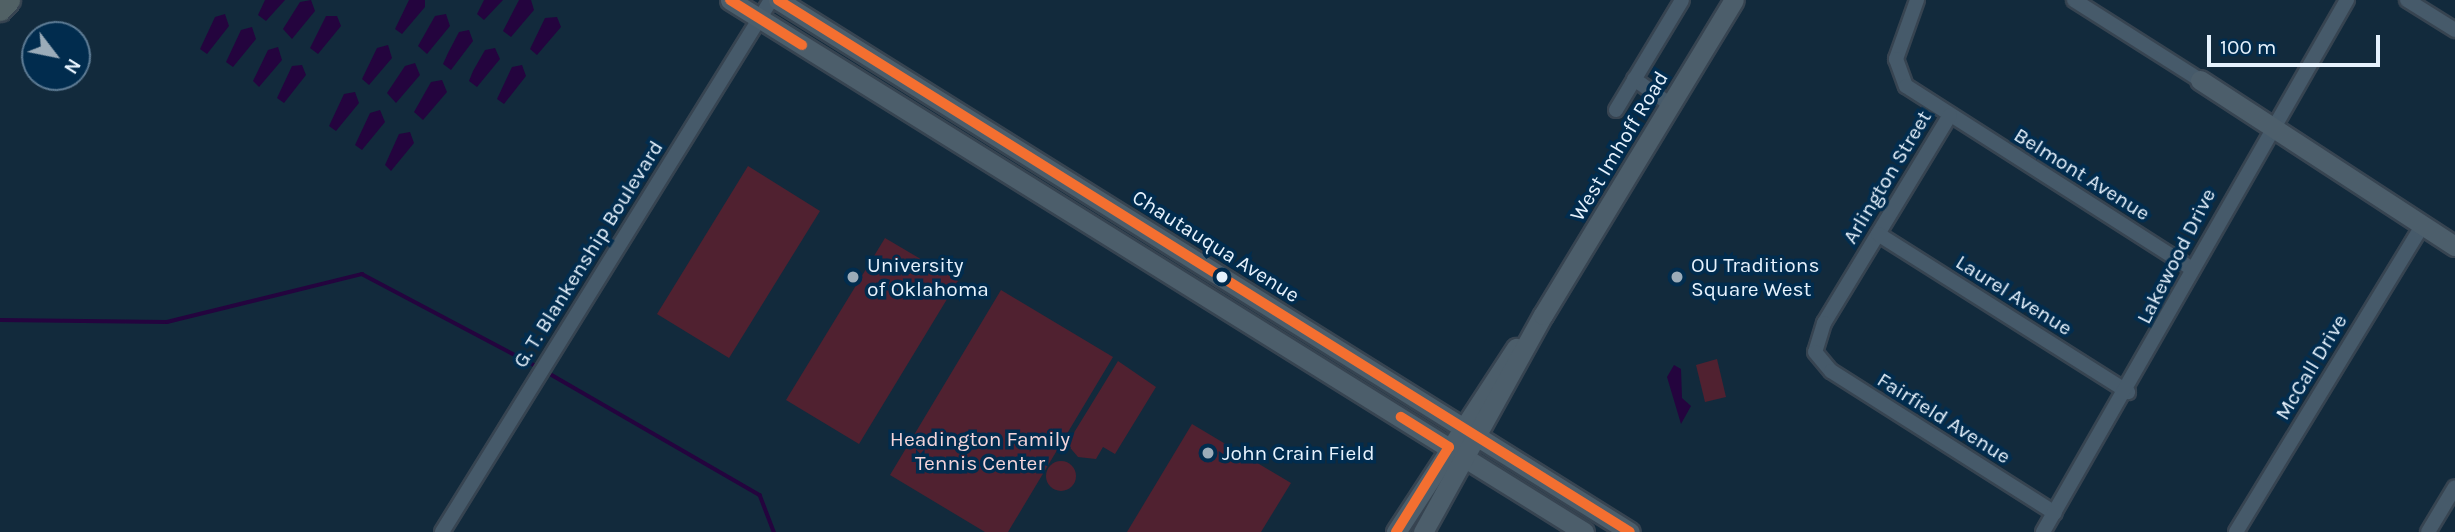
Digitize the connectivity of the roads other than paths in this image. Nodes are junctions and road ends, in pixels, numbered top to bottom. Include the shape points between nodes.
1 (8, 0) edge
2 (730, 0) edge
3 (771, 0) edge
4 (778, 0) edge
5 (1682, 0) edge
6 (1734, 0) edge
7 (1917, 0) edge
8 (2074, 0) edge
9 (2347, 0) edge
10 (2407, 0) edge
11 (0, 9) edge
12 (760, 19) junction
13 (2455, 30) edge
14 (1634, 79) junction
15 (2200, 80) joint
16 (1671, 105) junction
17 (1616, 110) dead end
18 (1950, 115) junction
19 (2271, 125) junction
20 (2423, 225) junction
21 (1878, 234) junction
22 (2455, 246) edge
23 (2192, 269) junction
24 (1815, 352) joint
25 (2128, 392) junction
26 (1471, 433) junction
27 (1449, 447) junction
28 (1466, 458) junction
29 (2455, 487) edge
30 (2055, 513) junction
31 (442, 532) edge
32 (1395, 532) edge
33 (1423, 532) edge
34 (1584, 532) edge
35 (1630, 532) edge
36 (2043, 532) edge
37 (2236, 532) edge
38 (2428, 532) edge

1 - 11 highway
2 - 12 main road
3 - 12 street, G. T. Blankenship Boulevard
4 - 26 main road, Chautauqua Avenue
5 - 14 street
6 - 16 main road, West Imhoff Road
7 - 18 street, Arlington Street via 1896,71 1906,86
8 - 15 street
9 - 19 street, Lakewood Drive
10 - 13 street
12 - 27 main road
12 - 31 street, G. T. Blankenship Boulevard
14 - 16 street
14 - 17 street
15 - 19 main road
16 - 26 main road, West Imhoff Road
18 - 21 street, Arlington Street
18 - 23 street, Belmont Avenue
19 - 20 main road
19 - 23 street, Lakewood Drive
20 - 22 main road
20 - 37 street, McCall Drive
21 - 24 street, Arlington Street via 1824,323
21 - 25 street, Laurel Avenue
23 - 25 street, Lakewood Drive
24 - 30 street, Fairfield Avenue via 1830,371
25 - 30 street, Lakewood Drive
26 - 27 main road
26 - 28 main road
26 - 35 main road, Chautauqua Avenue
27 - 28 main road
27 - 32 main road
28 - 33 main road
28 - 34 main road
29 - 38 street
30 - 36 street, Lakewood Drive

